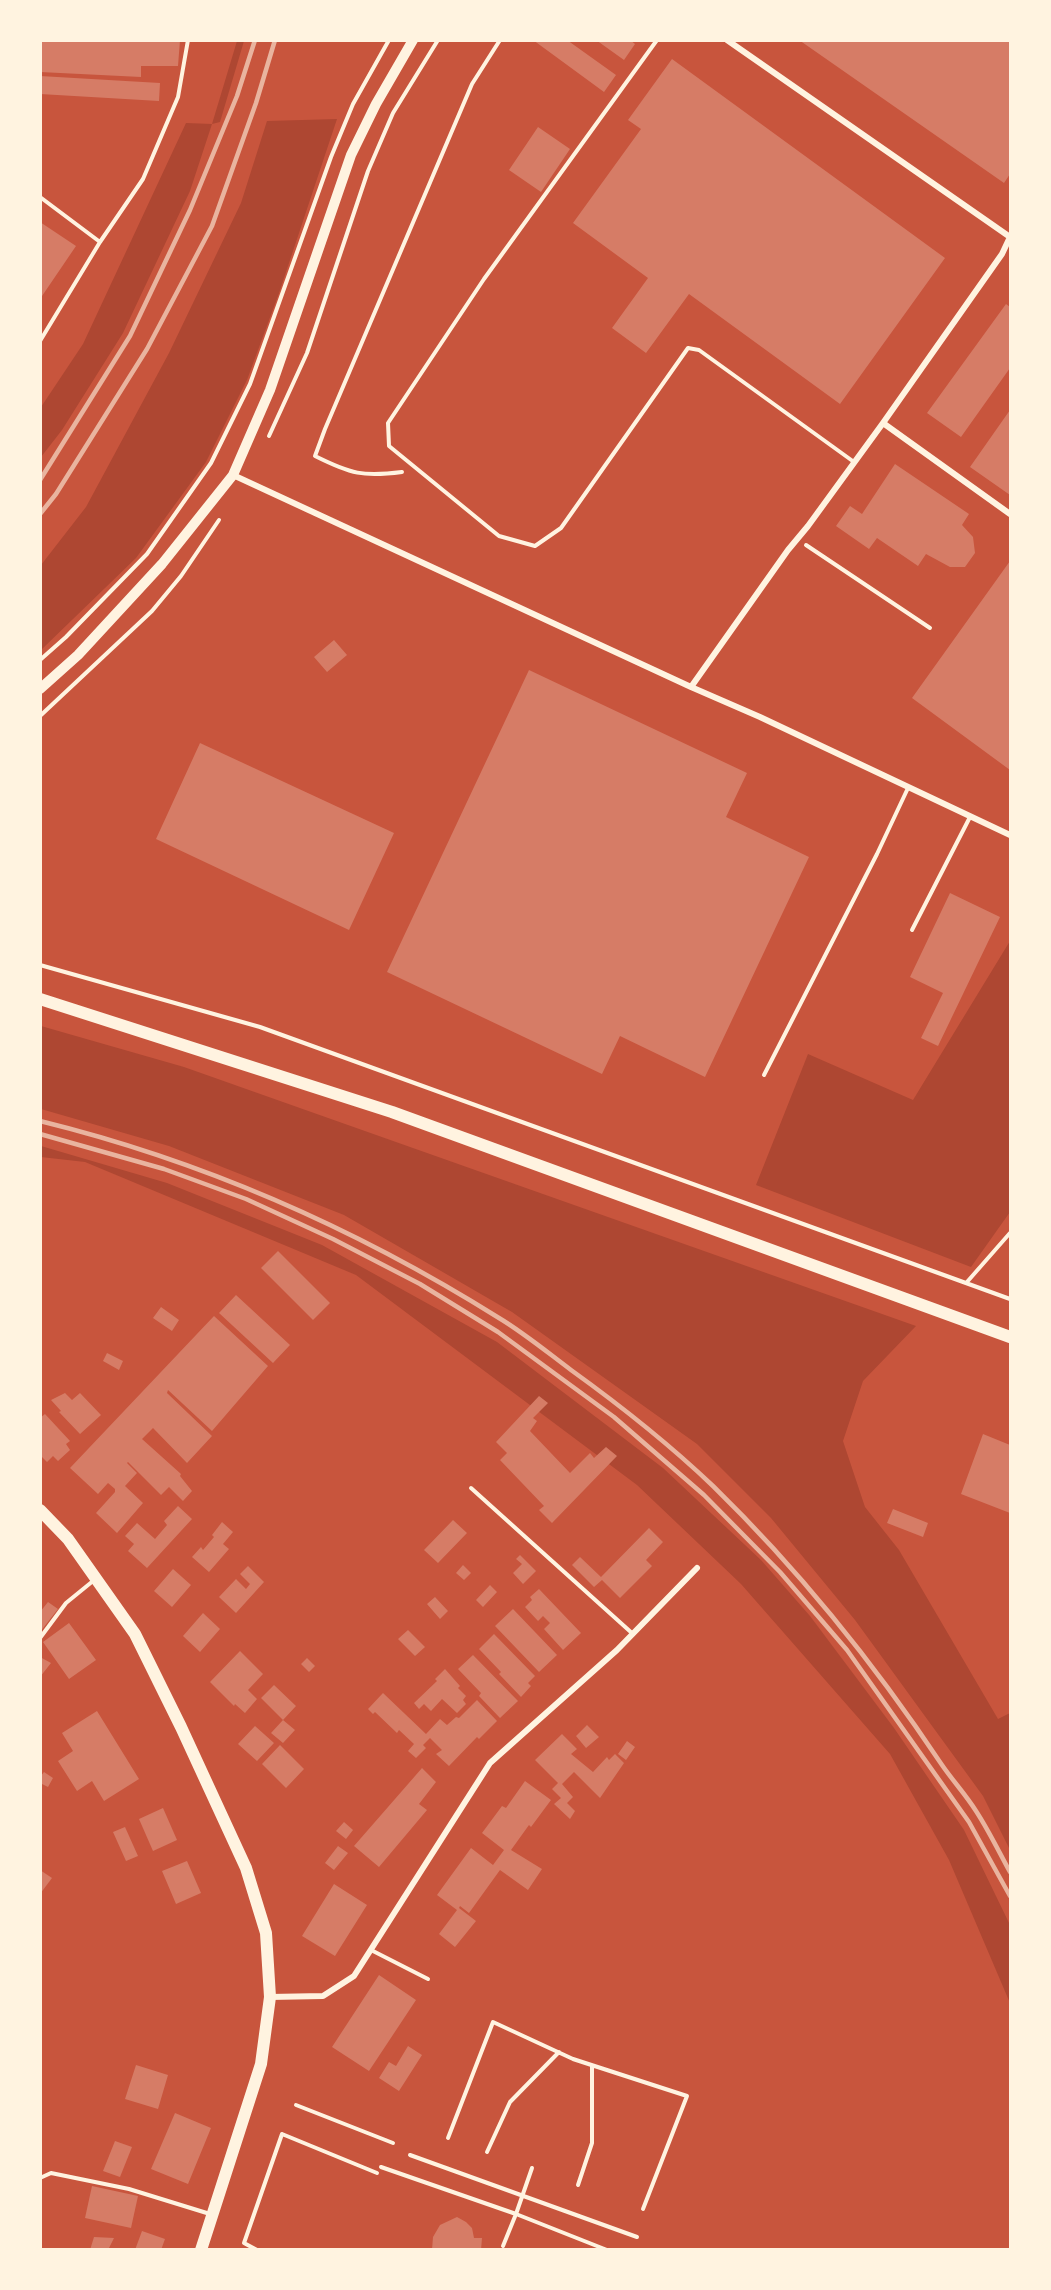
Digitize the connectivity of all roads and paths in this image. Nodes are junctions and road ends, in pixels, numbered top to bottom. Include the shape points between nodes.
1 (188, 40) edge
2 (389, 40) edge
3 (413, 40) edge
4 (500, 40) edge
5 (657, 40) edge
6 (727, 40) edge
7 (40, 197) edge
8 (100, 242) junction
9 (40, 341) edge
10 (883, 423) junction
11 (855, 462) junction
12 (418, 470) junction
13 (233, 475) junction
14 (1011, 514) edge
15 (796, 539) junction
16 (930, 628) dead end
17 (40, 660) edge
18 (691, 687) junction
19 (40, 689) edge
20 (909, 787) junction
21 (970, 816) junction
22 (1011, 835) edge
23 (912, 930) dead end
24 (40, 965) edge
25 (40, 999) edge
26 (764, 1075) dead end
27 (1011, 1233) edge
28 (967, 1282) junction
29 (1011, 1299) edge
30 (1011, 1337) edge
31 (471, 1488) dead end
32 (40, 1510) edge
33 (697, 1568) dead end
34 (96, 1578) junction
35 (633, 1634) junction
36 (40, 1638) edge
37 (371, 1950) junction
38 (428, 1979) dead end
39 (270, 1997) junction
40 (559, 2052) junction
41 (592, 2065) junction
42 (296, 2105) dead end
43 (448, 2138) dead end
44 (393, 2143) dead end
45 (487, 2152) dead end
46 (410, 2155) dead end
47 (381, 2167) dead end
48 (532, 2168) dead end
49 (377, 2173) dead end
50 (40, 2178) edge
51 (578, 2185) dead end
52 (522, 2196) junction
53 (642, 2209) dead end
54 (516, 2214) junction
55 (211, 2215) junction
56 (637, 2237) dead end
57 (503, 2246) dead end
58 (201, 2250) edge
59 (257, 2250) edge
60 (607, 2250) edge

1 - 8 lane via 178,97 143,179
2 - 17 path via 331,157 250,384 211,463 147,554
3 - 13 street via 351,155 270,390
4 - 12 path via 472,84 315,456 352,473 375,476
5 - 12 lane via 484,279 388,423 389,446
6 - 10 street via 1011,237
7 - 8 lane
8 - 9 lane
10 - 11 street
10 - 14 street
11 - 12 lane via 699,350 688,348 561,528 535,546 499,536
11 - 15 street
13 - 18 street
13 - 19 street via 162,564 78,655
15 - 16 path
15 - 18 street
18 - 20 street
20 - 21 street
20 - 26 lane
21 - 22 street
21 - 23 lane
24 - 28 path via 260,1027
25 - 30 main road via 392,1112
27 - 28 path
28 - 29 path
31 - 35 lane
32 - 34 main road via 68,1539
33 - 35 street
34 - 36 lane via 66,1604
34 - 39 main road via 135,1634 246,1868 266,1933
35 - 37 street via 490,1763
37 - 38 lane
37 - 39 street via 354,1976 323,1996
39 - 55 main road via 257,2080
40 - 41 path
40 - 43 path via 492,2022
40 - 45 path via 510,2102
41 - 51 path via 592,2143
41 - 53 path via 687,2096
42 - 44 path
46 - 52 path
47 - 54 path
48 - 52 path
49 - 59 path via 282,2134 244,2243
50 - 55 lane via 51,2173 129,2189
52 - 54 path
52 - 56 path
54 - 57 path
54 - 60 path
55 - 58 main road

